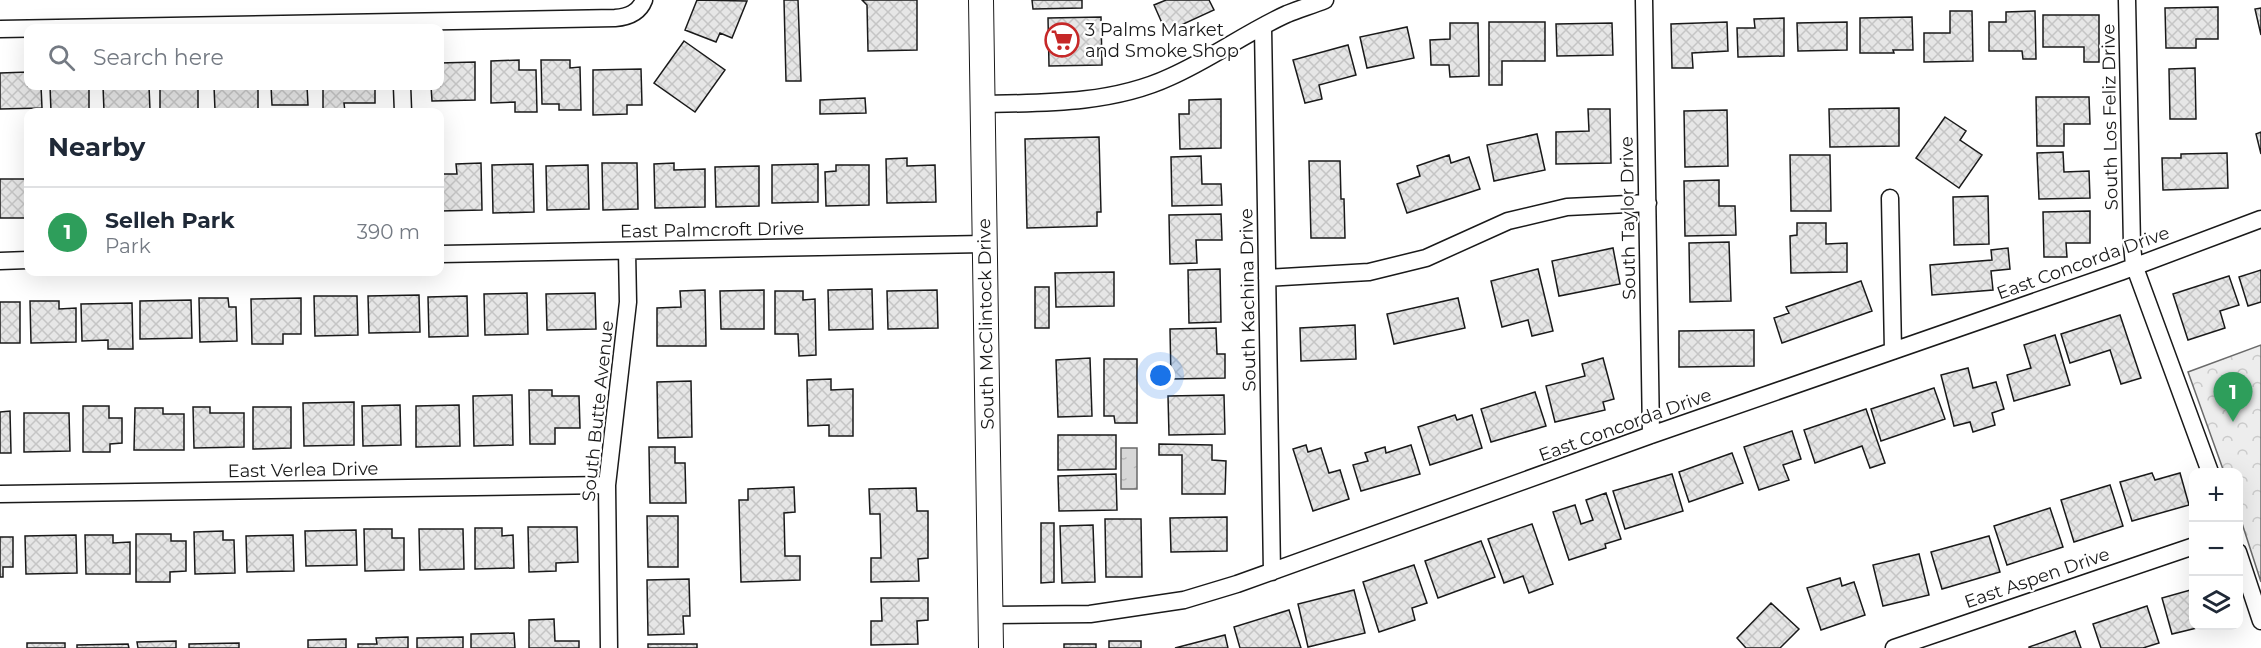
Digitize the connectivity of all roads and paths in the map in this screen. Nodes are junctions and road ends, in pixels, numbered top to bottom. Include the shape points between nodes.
1 (644, 0) edge
2 (981, 0) edge
3 (1325, 0) edge
4 (1644, 0) edge
5 (2127, 0) edge
6 (1283, 7) edge
7 (432, 24) edge
8 (1263, 27) junction
9 (0, 29) edge
10 (24, 29) edge
11 (402, 90) edge
12 (982, 104) junction
13 (403, 108) edge
14 (1890, 198) dead end
15 (1647, 204) junction
16 (2261, 219) edge
17 (984, 244) junction
18 (627, 251) junction
19 (444, 254) edge
20 (24, 260) edge
21 (0, 261) edge
22 (2134, 265) junction
23 (1267, 278) junction
24 (1893, 351) junction
25 (1651, 435) junction
26 (2209, 468) edge
27 (607, 485) junction
28 (0, 494) edge
29 (2189, 547) edge
30 (2243, 565) edge
31 (1272, 572) junction
32 (990, 615) junction
33 (2261, 621) edge
34 (609, 648) edge
35 (991, 648) edge
36 (1894, 648) edge

1 - 7 street via 638,10 615,18
2 - 12 main road, South McClintock Drive
3 - 6 street
4 - 15 street, South Taylor Drive
5 - 22 street, South Los Feliz Drive
6 - 8 street
8 - 12 street via 1170,78 1144,87 1095,98
8 - 23 street, South Kachina Drive
9 - 10 street
11 - 13 street
12 - 17 main road, South McClintock Drive
14 - 24 street
15 - 23 street via 1568,207 1508,221 1426,258 1369,272
15 - 25 street, South Taylor Drive
16 - 22 street, East Concorda Drive
17 - 18 street, East Palmcroft Drive
17 - 32 main road, South McClintock Drive
18 - 19 street, East Palmcroft Drive
18 - 27 street, South Butte Avenue via 628,302
20 - 21 street
22 - 24 street, East Concorda Drive
22 - 26 street, South Los Feliz Drive
23 - 31 street, South Kachina Drive
24 - 25 street, East Concorda Drive
25 - 31 street, East Concorda Drive
27 - 28 street, East Verlea Drive
27 - 34 street, South Butte Avenue
29 - 36 street, East Aspen Drive
30 - 33 street
31 - 32 street, East Concorda Drive via 1153,606 1090,614
32 - 35 main road, South McClintock Drive

